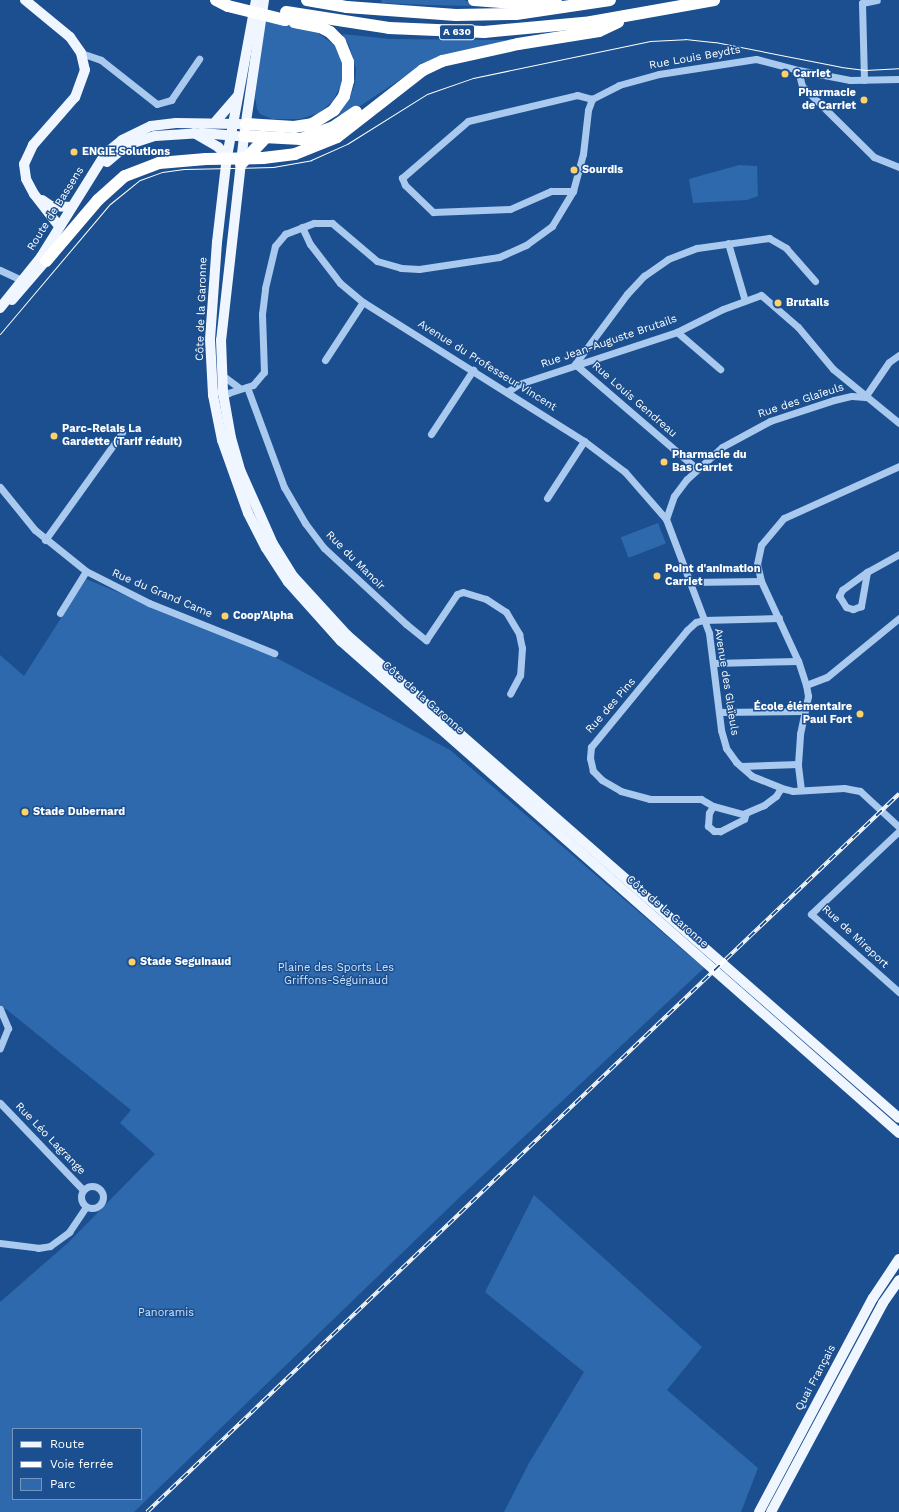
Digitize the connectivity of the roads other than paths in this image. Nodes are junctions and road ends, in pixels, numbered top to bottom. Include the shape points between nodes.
1 (24, 0) edge
2 (216, 0) edge
3 (256, 0) edge
4 (264, 0) edge
5 (307, 0) edge
6 (474, 0) edge
7 (556, 0) edge
8 (610, 0) edge
9 (714, 0) edge
10 (877, 0) edge
11 (231, 3) edge
12 (286, 16) junction
13 (628, 17) junction
14 (81, 53) junction
15 (199, 59) dead end
16 (423, 70) junction
17 (798, 70) junction
18 (899, 79) edge
19 (864, 80) junction
20 (239, 97) junction
21 (592, 99) junction
22 (216, 122) junction
23 (239, 124) junction
24 (194, 133) junction
25 (237, 136) junction
26 (264, 139) junction
27 (227, 156) junction
28 (899, 167) edge
29 (241, 168) junction
30 (573, 191) junction
31 (34, 194) junction
32 (71, 207) junction
33 (59, 226) junction
34 (302, 227) junction
35 (728, 243) junction
36 (46, 261) junction
37 (0, 270) edge
38 (21, 280) junction
39 (815, 281) dead end
40 (745, 300) junction
41 (363, 302) junction
42 (0, 308) edge
43 (0, 313) edge
44 (677, 332) junction
45 (899, 355) edge
46 (325, 360) dead end
47 (575, 364) junction
48 (720, 369) dead end
49 (473, 370) junction
50 (222, 375) junction
51 (212, 382) junction
52 (243, 388) junction
53 (507, 392) junction
54 (223, 393) junction
55 (865, 397) junction
56 (899, 423) edge
57 (122, 433) dead end
58 (431, 434) dead end
59 (584, 441) junction
60 (899, 466) edge
61 (697, 469) junction
62 (0, 488) edge
63 (547, 498) dead end
64 (666, 520) junction
65 (45, 540) junction
66 (899, 554) edge
67 (86, 571) junction
68 (867, 572) junction
69 (761, 580) junction
70 (690, 582) junction
71 (60, 613) dead end
72 (779, 618) junction
73 (899, 618) edge
74 (704, 620) junction
75 (274, 653) dead end
76 (798, 661) junction
77 (714, 663) junction
78 (806, 685) junction
79 (510, 694) dead end
80 (803, 711) junction
81 (719, 712) junction
82 (798, 764) junction
83 (741, 766) junction
84 (781, 788) junction
85 (802, 790) junction
86 (713, 806) junction
87 (746, 813) junction
88 (899, 827) edge
89 (899, 831) edge
90 (899, 992) edge
91 (0, 1009) edge
92 (0, 1048) edge
93 (0, 1103) edge
94 (899, 1118) edge
95 (899, 1133) edge
96 (84, 1190) junction
97 (86, 1206) junction
98 (0, 1243) edge
99 (899, 1259) edge
100 (899, 1280) edge
101 (759, 1512) edge
102 (771, 1512) edge

1 - 14 main road via 70,36
2 - 11 highway
3 - 20 main road
4 - 23 main road
5 - 8 highway, A 630 via 347,7 456,15 523,14
6 - 7 highway via 515,3
9 - 13 highway, A 630
10 - 19 street via 862,3
11 - 12 highway, A 630
12 - 13 highway, A 630 via 389,28 455,32 515,30
12 - 23 highway via 320,27 340,42 348,62 348,81 344,96 334,110 312,124 288,127
13 - 16 highway via 599,31 484,51 442,61
14 - 15 street via 100,60 157,104 171,100
14 - 31 main road via 85,70 80,89 33,145 24,164 26,179
16 - 26 highway via 316,136 301,140
16 - 36 highway, bridge via 337,137 295,154 158,163 125,176 98,200
17 - 19 street, Rue Louis Beydts
17 - 21 street, Rue Louis Beydts via 756,59 719,63 618,85
17 - 28 street via 802,86 874,157
18 - 19 street, Rue Louis Beydts
20 - 22 main road
20 - 23 main road
21 - 30 street via 588,110 583,154
21 - 30 street via 577,95 468,122 402,178 405,185 434,212 510,209 551,191
22 - 23 main road, Route de Bassens
22 - 32 main road, Route de Bassens via 170,124 134,133 105,154
23 - 25 main road
24 - 25 main road
24 - 27 main road via 218,147
24 - 36 main road via 155,136 140,140 127,145 110,158 97,175
25 - 26 highway
25 - 27 main road, Côte de la Garonne
25 - 29 main road, Côte de la Garonne
26 - 29 highway
27 - 51 main road, Côte de la Garonne via 210,339
29 - 50 main road, Côte de la Garonne via 221,340
30 - 34 street via 552,226 526,245 499,257 439,268 401,268 377,261 332,223 324,222
31 - 32 main road via 51,206
31 - 33 main road
32 - 33 main road, Route de Bassens
33 - 38 main road, Route de Bassens via 41,257
34 - 41 street, Avenue du Professeur Vincent via 310,244 336,278
34 - 52 street via 285,234 275,246 268,269 262,314 264,372 259,380
35 - 39 street via 769,238 786,248
35 - 40 street
35 - 47 street via 697,248 668,259 644,276 627,294
36 - 43 main road
37 - 38 street
38 - 42 main road, Route de Bassens
40 - 44 street, Rue Jean-Auguste Brutails
40 - 55 street, Rue Jean-Auguste Brutails via 761,295 766,298 798,328 833,370
41 - 46 street
41 - 49 street, Avenue du Professeur Vincent
44 - 47 street, Rue Jean-Auguste Brutails
44 - 48 street
45 - 55 street via 889,362
47 - 53 street, Rue Jean-Auguste Brutails via 519,384
47 - 61 street, Rue Louis Gendreau
49 - 53 street, Avenue du Professeur Vincent
49 - 58 street
50 - 52 street
50 - 54 main road, Côte de la Garonne
51 - 54 street
51 - 95 main road, Côte de la Garonne via 222,440 248,513 288,582 313,613 364,662
52 - 54 street
52 - 79 street, Rue du Manoir via 284,487 305,523 324,548 426,640 457,594 463,592 486,598 506,612 519,634 522,648 520,675
53 - 59 street, Avenue du Professeur Vincent
54 - 94 main road, Côte de la Garonne via 231,438 256,509 277,550 319,607 399,682
55 - 56 street, Rue Jean-Auguste Brutails
55 - 61 street, Rue des Glaïeuls via 852,396 834,400 770,421 722,447
57 - 65 street
59 - 63 street
59 - 64 street, Avenue du Professeur Vincent via 624,472
60 - 69 street via 784,518 761,545 757,564
61 - 64 street, Rue des Glaïeuls via 674,496
62 - 65 street, Rue du Grand Came
64 - 70 street, Avenue des Glaïeuls
65 - 67 street, Rue du Grand Came
66 - 68 street
67 - 71 street
67 - 75 street, Rue du Grand Came via 149,603
68 - 68 street via 861,606 853,609 846,607 840,596 842,590
69 - 70 street
69 - 72 street
70 - 74 street, Avenue des Glaïeuls
72 - 74 street
72 - 76 street
73 - 78 street via 827,677
74 - 77 street, Avenue des Glaïeuls
74 - 86 street, Rue des Pins via 687,630 640,689 624,704 591,747 590,758 593,771 602,780 621,791 650,799 701,799
76 - 77 street
76 - 78 street
77 - 81 street, Avenue des Glaïeuls
78 - 80 street via 808,696
80 - 81 street
80 - 82 street
81 - 83 street, Avenue des Glaïeuls via 726,748
82 - 83 street
82 - 85 street
83 - 84 street, Avenue des Glaïeuls via 752,776
84 - 85 street, Avenue des Glaïeuls
84 - 87 street via 776,796 764,805
85 - 88 street, Avenue des Glaïeuls via 844,788 860,792
86 - 87 street, Rue des Pins
86 - 87 street via 708,823 714,831 738,823 744,819
89 - 90 street, Rue de Mireport via 811,914
91 - 92 street via 8,1028
93 - 96 street, Rue Léo Lagrange
96 - 97 street via 81,1201
96 - 97 street via 94,1186 100,1189 104,1196 97,1208
97 - 98 street via 69,1232 50,1246 38,1248
99 - 101 main road, Quai Français via 873,1298
100 - 102 main road, Quai Français via 883,1302

